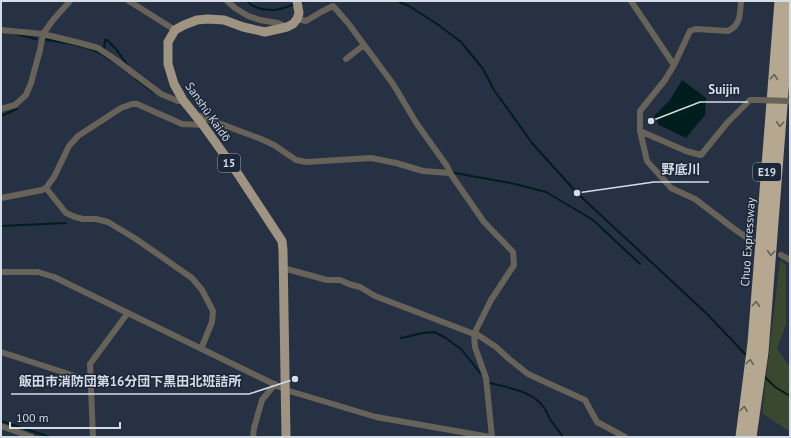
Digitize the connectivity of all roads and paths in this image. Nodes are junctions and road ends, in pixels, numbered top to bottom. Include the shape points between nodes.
1 (70, 1) edge
2 (129, 1) edge
3 (227, 1) edge
4 (297, 1) edge
5 (630, 1) edge
6 (741, 1) edge
7 (780, 1) edge
8 (790, 1) edge
9 (298, 16) junction
10 (287, 28) junction
11 (1, 30) edge
12 (175, 30) junction
13 (42, 34) junction
14 (364, 45) junction
15 (346, 59) dead end
16 (674, 65) junction
17 (183, 100) junction
18 (790, 101) edge
19 (1, 109) edge
20 (195, 116) junction
21 (203, 125) junction
22 (640, 131) junction
23 (450, 173) junction
24 (46, 188) junction
25 (1, 198) edge
26 (753, 242) dead end
27 (781, 255) dead end
28 (790, 260) edge
29 (283, 268) junction
30 (1, 272) edge
31 (128, 314) junction
32 (475, 334) junction
33 (201, 349) junction
34 (1, 352) edge
35 (90, 381) junction
36 (275, 384) junction
37 (286, 390) junction
38 (1, 426) edge
39 (32, 437) edge
40 (93, 437) edge
41 (253, 437) edge
42 (286, 437) edge
43 (491, 437) edge
44 (625, 437) edge
45 (741, 437) edge
46 (751, 437) edge

1 - 13 street
2 - 12 street
3 - 10 street via 248,16 278,23
4 - 9 main road
5 - 16 street
6 - 16 street via 740,17 736,26 728,30 690,31
45 -> 7 highway, Chuo Expressway / E19 via 753,343
8 -> 46 highway, Chuo Expressway / E19 via 763,352
9 - 10 main road
9 - 14 street via 306,21 333,6
10 - 12 main road via 265,32 224,20 208,19 197,20
11 - 13 street
12 - 17 main road, Sanshū Kaidō / 15 via 168,42 168,64 174,84
13 - 17 street via 98,48 161,94 178,101
13 - 19 street via 40,50 26,95 15,106
14 - 15 street
14 - 23 street via 393,84
16 - 22 street via 640,111
17 - 20 main road, Sanshū Kaidō / 15
18 - 22 street, bridge via 750,100 726,123 701,155
20 - 21 main road, Sanshū Kaidō / 15
20 - 23 street via 261,139 296,160 306,162 370,158 396,162 423,171
21 - 24 street via 182,124 137,104 121,108 78,136 69,146
21 - 29 main road, Sanshū Kaidō / 15 via 282,241
22 - 26 street via 647,161 671,188 695,199
23 - 32 street via 484,222 513,252 514,265 491,300
24 - 25 street
24 - 33 street via 66,213 83,219 108,222 192,278 213,311 212,322
27 - 28 street
29 - 32 street via 360,286 375,296
29 - 37 main road, Sanshū Kaidō / 15
30 - 31 street via 38,272 54,277
31 - 33 street
31 - 35 street via 90,364
32 - 43 street via 475,347 486,378
32 - 44 street via 496,347 528,374 585,400 597,422
33 - 36 street
34 - 35 street
35 - 40 street
36 - 37 street
36 - 41 street via 262,400
37 - 42 main road, Sanshū Kaidō / 15
37 - 43 street via 376,417
38 - 39 street

